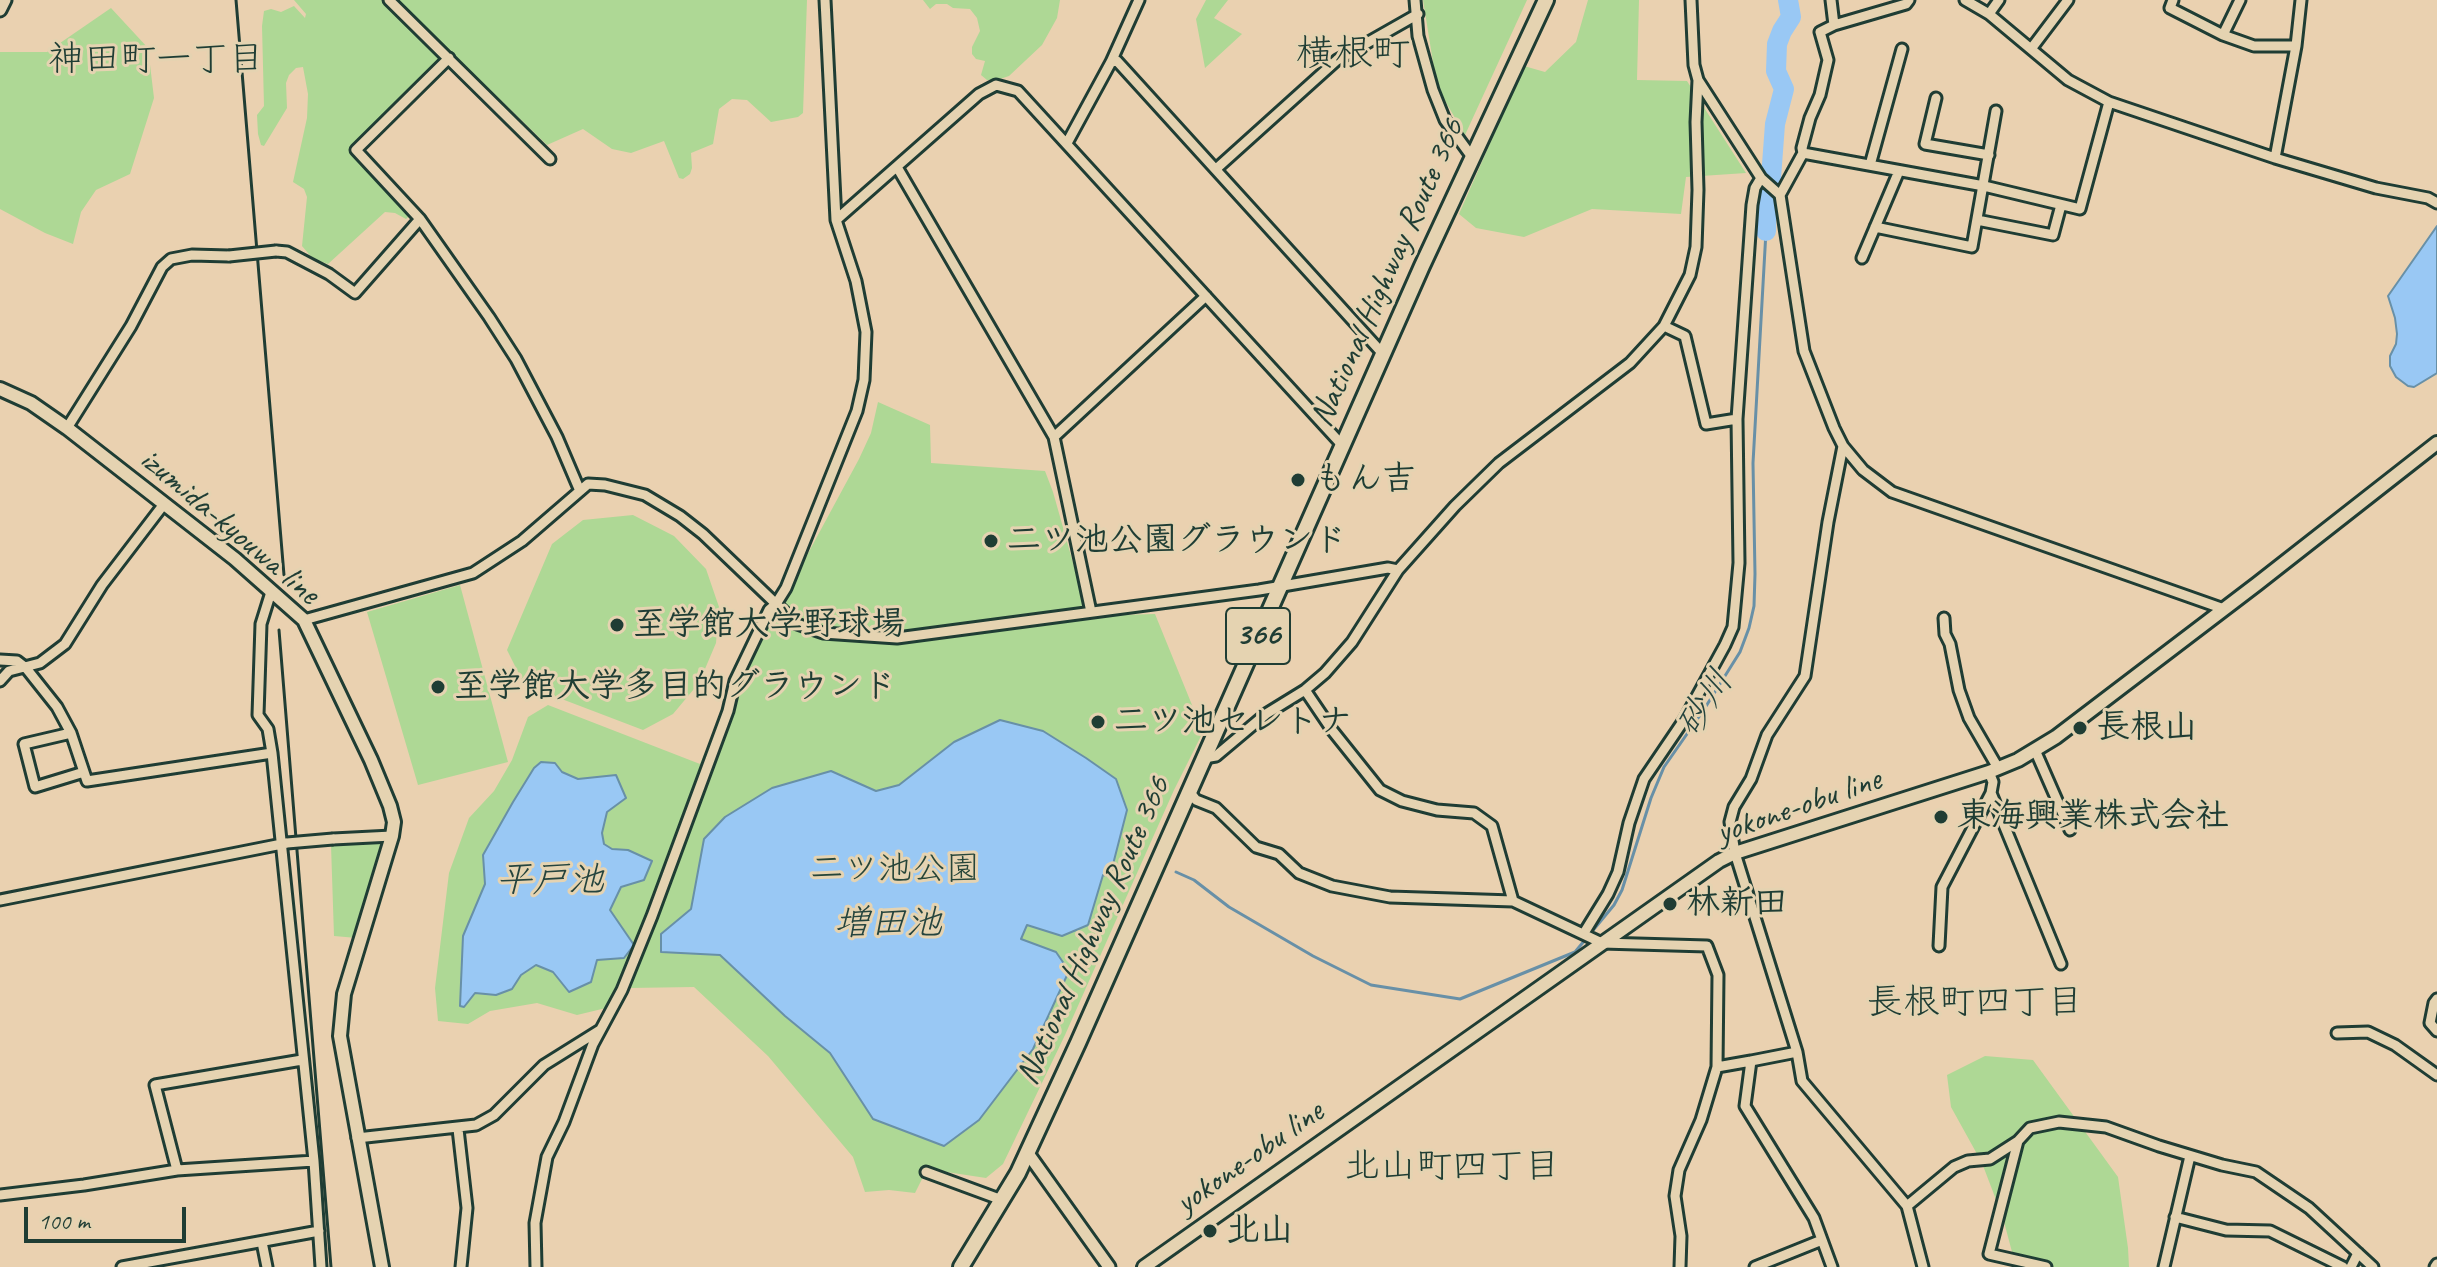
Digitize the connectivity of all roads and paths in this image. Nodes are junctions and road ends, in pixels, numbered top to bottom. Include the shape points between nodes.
1 (5, 0) edge
2 (389, 0) edge
3 (825, 0) edge
4 (1139, 0) edge
5 (1415, 0) edge
6 (1546, 0) edge
7 (1691, 0) edge
8 (1831, 0) edge
9 (1909, 0) edge
10 (1965, 0) edge
11 (1999, 0) edge
12 (2068, 0) edge
13 (2173, 0) edge
14 (2240, 0) edge
15 (2301, 0) edge
16 (0, 10) edge
17 (1418, 14) junction
18 (1989, 14) junction
19 (1834, 25) junction
20 (2223, 35) junction
21 (2296, 46) junction
22 (1902, 49) dead end
23 (2031, 49) junction
24 (449, 58) junction
25 (1111, 62) junction
26 (1698, 80) junction
27 (1936, 98) dead end
28 (2109, 102) junction
29 (1996, 111) dead end
30 (1067, 143) junction
31 (1803, 153) junction
32 (1989, 155) junction
33 (1472, 157) junction
34 (2275, 158) junction
35 (550, 159) dead end
36 (1870, 165) junction
37 (897, 167) junction
38 (1216, 169) junction
39 (1899, 171) junction
40 (1763, 181) junction
41 (1984, 186) junction
42 (1780, 195) junction
43 (2437, 203) edge
44 (2061, 205) junction
45 (420, 219) junction
46 (836, 220) junction
47 (1977, 220) junction
48 (1875, 227) junction
49 (1862, 258) dead end
50 (1206, 296) junction
51 (1664, 326) junction
52 (1384, 355) junction
53 (0, 389) edge
54 (1737, 419) junction
55 (67, 428) junction
56 (1054, 437) junction
57 (2437, 443) edge
58 (1343, 446) junction
59 (1843, 446) junction
60 (580, 491) junction
61 (164, 504) junction
62 (1398, 570) junction
63 (1281, 585) junction
64 (271, 592) junction
65 (776, 604) junction
66 (2224, 609) junction
67 (1091, 612) junction
68 (1944, 618) dead end
69 (304, 620) junction
70 (0, 660) edge
71 (26, 668) junction
72 (0, 681) edge
73 (1305, 690) junction
74 (71, 733) junction
75 (2035, 750) junction
76 (272, 753) junction
77 (1204, 758) junction
78 (1993, 770) junction
79 (84, 772) junction
80 (1189, 791) junction
81 (1991, 793) junction
82 (2070, 830) dead end
83 (392, 836) junction
84 (284, 844) junction
85 (1735, 853) junction
86 (0, 900) edge
87 (1513, 901) junction
88 (1584, 933) junction
89 (1602, 943) junction
90 (1939, 946) dead end
91 (2061, 964) dead end
92 (2437, 999) edge
93 (603, 1028) junction
94 (2437, 1031) edge
95 (2337, 1033) dead end
96 (1797, 1052) junction
97 (302, 1060) junction
98 (1751, 1061) junction
99 (1717, 1067) junction
100 (2437, 1075) edge
101 (458, 1129) junction
102 (357, 1138) junction
103 (2018, 1141) junction
104 (1027, 1152) junction
105 (2190, 1156) junction
106 (314, 1161) junction
107 (177, 1170) junction
108 (926, 1172) dead end
109 (0, 1195) edge
110 (1002, 1200) junction
111 (1907, 1206) junction
112 (2175, 1217) junction
113 (319, 1231) junction
114 (1822, 1240) junction
115 (262, 1242) junction
116 (2358, 1253) junction
117 (122, 1267) edge
118 (267, 1267) edge
119 (321, 1267) edge
120 (382, 1267) edge
121 (461, 1267) edge
122 (536, 1267) edge
123 (961, 1267) edge
124 (1109, 1267) edge
125 (1144, 1267) edge
126 (1680, 1267) edge
127 (1755, 1267) edge
128 (1832, 1267) edge
129 (1923, 1267) edge
130 (2046, 1267) edge
131 (2164, 1267) edge
132 (2343, 1267) edge
133 (2351, 1267) edge
134 (2373, 1267) edge

1 - 16 street
2 - 24 street
3 - 46 street
4 - 25 street
5 - 17 street
6 - 33 highway, National Highway Route 366 / 366
7 - 26 street
8 - 19 street
9 - 19 street
10 - 18 street
11 - 18 street
12 - 23 street
13 - 20 street via 2170,8
14 - 20 street
15 - 21 street
17 - 33 street via 1418,36 1433,90 1445,120
17 - 38 street via 1337,60
18 - 23 street
19 - 31 street via 1820,32 1828,60
20 - 21 street via 2254,46
21 - 34 street
22 - 36 street
23 - 28 street via 2068,80
24 - 35 street
24 - 45 street via 356,150
25 - 30 street
25 - 38 street via 1117,61
26 - 40 street
26 - 51 street via 1696,247 1690,275
27 - 32 street via 1925,144
28 - 34 street
28 - 44 street via 2080,209
29 - 32 street
30 - 37 street via 1018,91 996,85
30 - 50 street
31 - 36 street
31 - 42 street
32 - 41 street
33 - 52 highway, National Highway Route 366 / 366
34 - 43 street
36 - 39 street
37 - 46 street
37 - 56 street
38 - 52 street
39 - 41 street
39 - 48 street
40 - 42 street
40 - 54 street via 1755,188 1752,205
41 - 44 street
41 - 47 street
42 - 59 street via 1804,351
44 - 47 street via 2053,235
45 - 55 street, bridge via 355,293 287,252 171,259
45 - 60 street via 516,359
46 - 65 street via 866,332 864,380 840,458
47 - 48 street via 1972,247
48 - 49 street
50 - 56 street
50 - 58 street
51 - 54 street via 1685,336 1706,424
51 - 62 street via 1630,363 1499,463
52 - 58 highway, National Highway Route 366 / 366
53 - 55 main road, izumida-kyouwa line
54 - 88 street via 1739,563 1733,627 1684,720 1644,779 1618,872
55 - 61 main road, izumida-kyouwa line
56 - 67 street
57 - 66 main road, yokone-obu line
58 - 63 highway, National Highway Route 366 / 366
59 - 66 street via 1892,492
59 - 85 street via 1805,676 1767,735 1734,807 1730,822
60 - 65 street via 588,484 605,485 645,495 703,534
60 - 69 street via 522,541 473,573
61 - 64 main road, izumida-kyouwa line
61 - 71 street via 65,644
62 - 63 street
62 - 73 street via 1352,642
63 - 67 street
63 - 77 highway, National Highway Route 366 / 366
64 - 69 main road, izumida-kyouwa line
64 - 76 street via 261,624 257,700
65 - 67 street via 797,624 823,633 897,638
65 - 93 street via 735,681 652,916
66 - 75 main road, yokone-obu line
68 - 78 street via 1959,690
69 - 83 main road, izumida-kyouwa line via 390,806
70 - 71 street via 17,661
71 - 72 street via 9,671
71 - 74 street
73 - 77 street via 1216,756
73 - 87 street via 1380,790 1437,810 1474,813 1492,826
74 - 79 street
74 - 79 street via 24,744 35,787
75 - 78 main road, yokone-obu line
75 - 82 street
76 - 79 street via 87,781
76 - 84 street
77 - 80 highway, National Highway Route 366 / 366
78 - 81 street
78 - 85 main road, yokone-obu line
80 - 87 street via 1216,808 1256,847 1279,854 1299,873 1332,886 1390,897
80 - 104 highway, National Highway Route 366 / 366
81 - 90 street via 1942,887
81 - 91 street
83 - 84 street, bridge
83 - 102 main road, izumida-kyouwa line via 344,994 340,1036
84 - 86 street
84 - 97 street
85 - 89 main road, yokone-obu line
85 - 96 street
87 - 88 street
88 - 89 street
89 - 99 street via 1707,946 1718,975
89 - 125 main road, yokone-obu line
92 - 94 street via 2430,1023
93 - 101 street via 544,1065 494,1115
93 - 122 street via 547,1157 535,1223
95 - 100 street via 2368,1032
96 - 98 street
96 - 111 street via 1802,1081
97 - 106 street
97 - 107 street via 155,1085
98 - 99 street
98 - 114 street via 1745,1106 1814,1218
99 - 126 street via 1679,1170 1675,1196
101 - 102 street
101 - 121 street via 467,1208
102 - 120 main road, izumida-kyouwa line
103 - 105 street via 2030,1128 2059,1122 2106,1127
103 - 111 street via 1990,1159 1954,1167
103 - 130 street via 1989,1254
104 - 110 highway, National Highway Route 366 / 366
104 - 124 street
105 - 112 street
105 - 116 street via 2256,1172 2309,1208
106 - 107 street
106 - 113 street
107 - 109 street
108 - 110 street
110 - 123 highway, National Highway Route 366 / 366
111 - 129 street
112 - 131 street
112 - 132 street via 2226,1230 2270,1231
113 - 115 street
113 - 119 street
114 - 127 street
114 - 128 street
115 - 117 street
115 - 118 street
116 - 133 street
116 - 134 street

